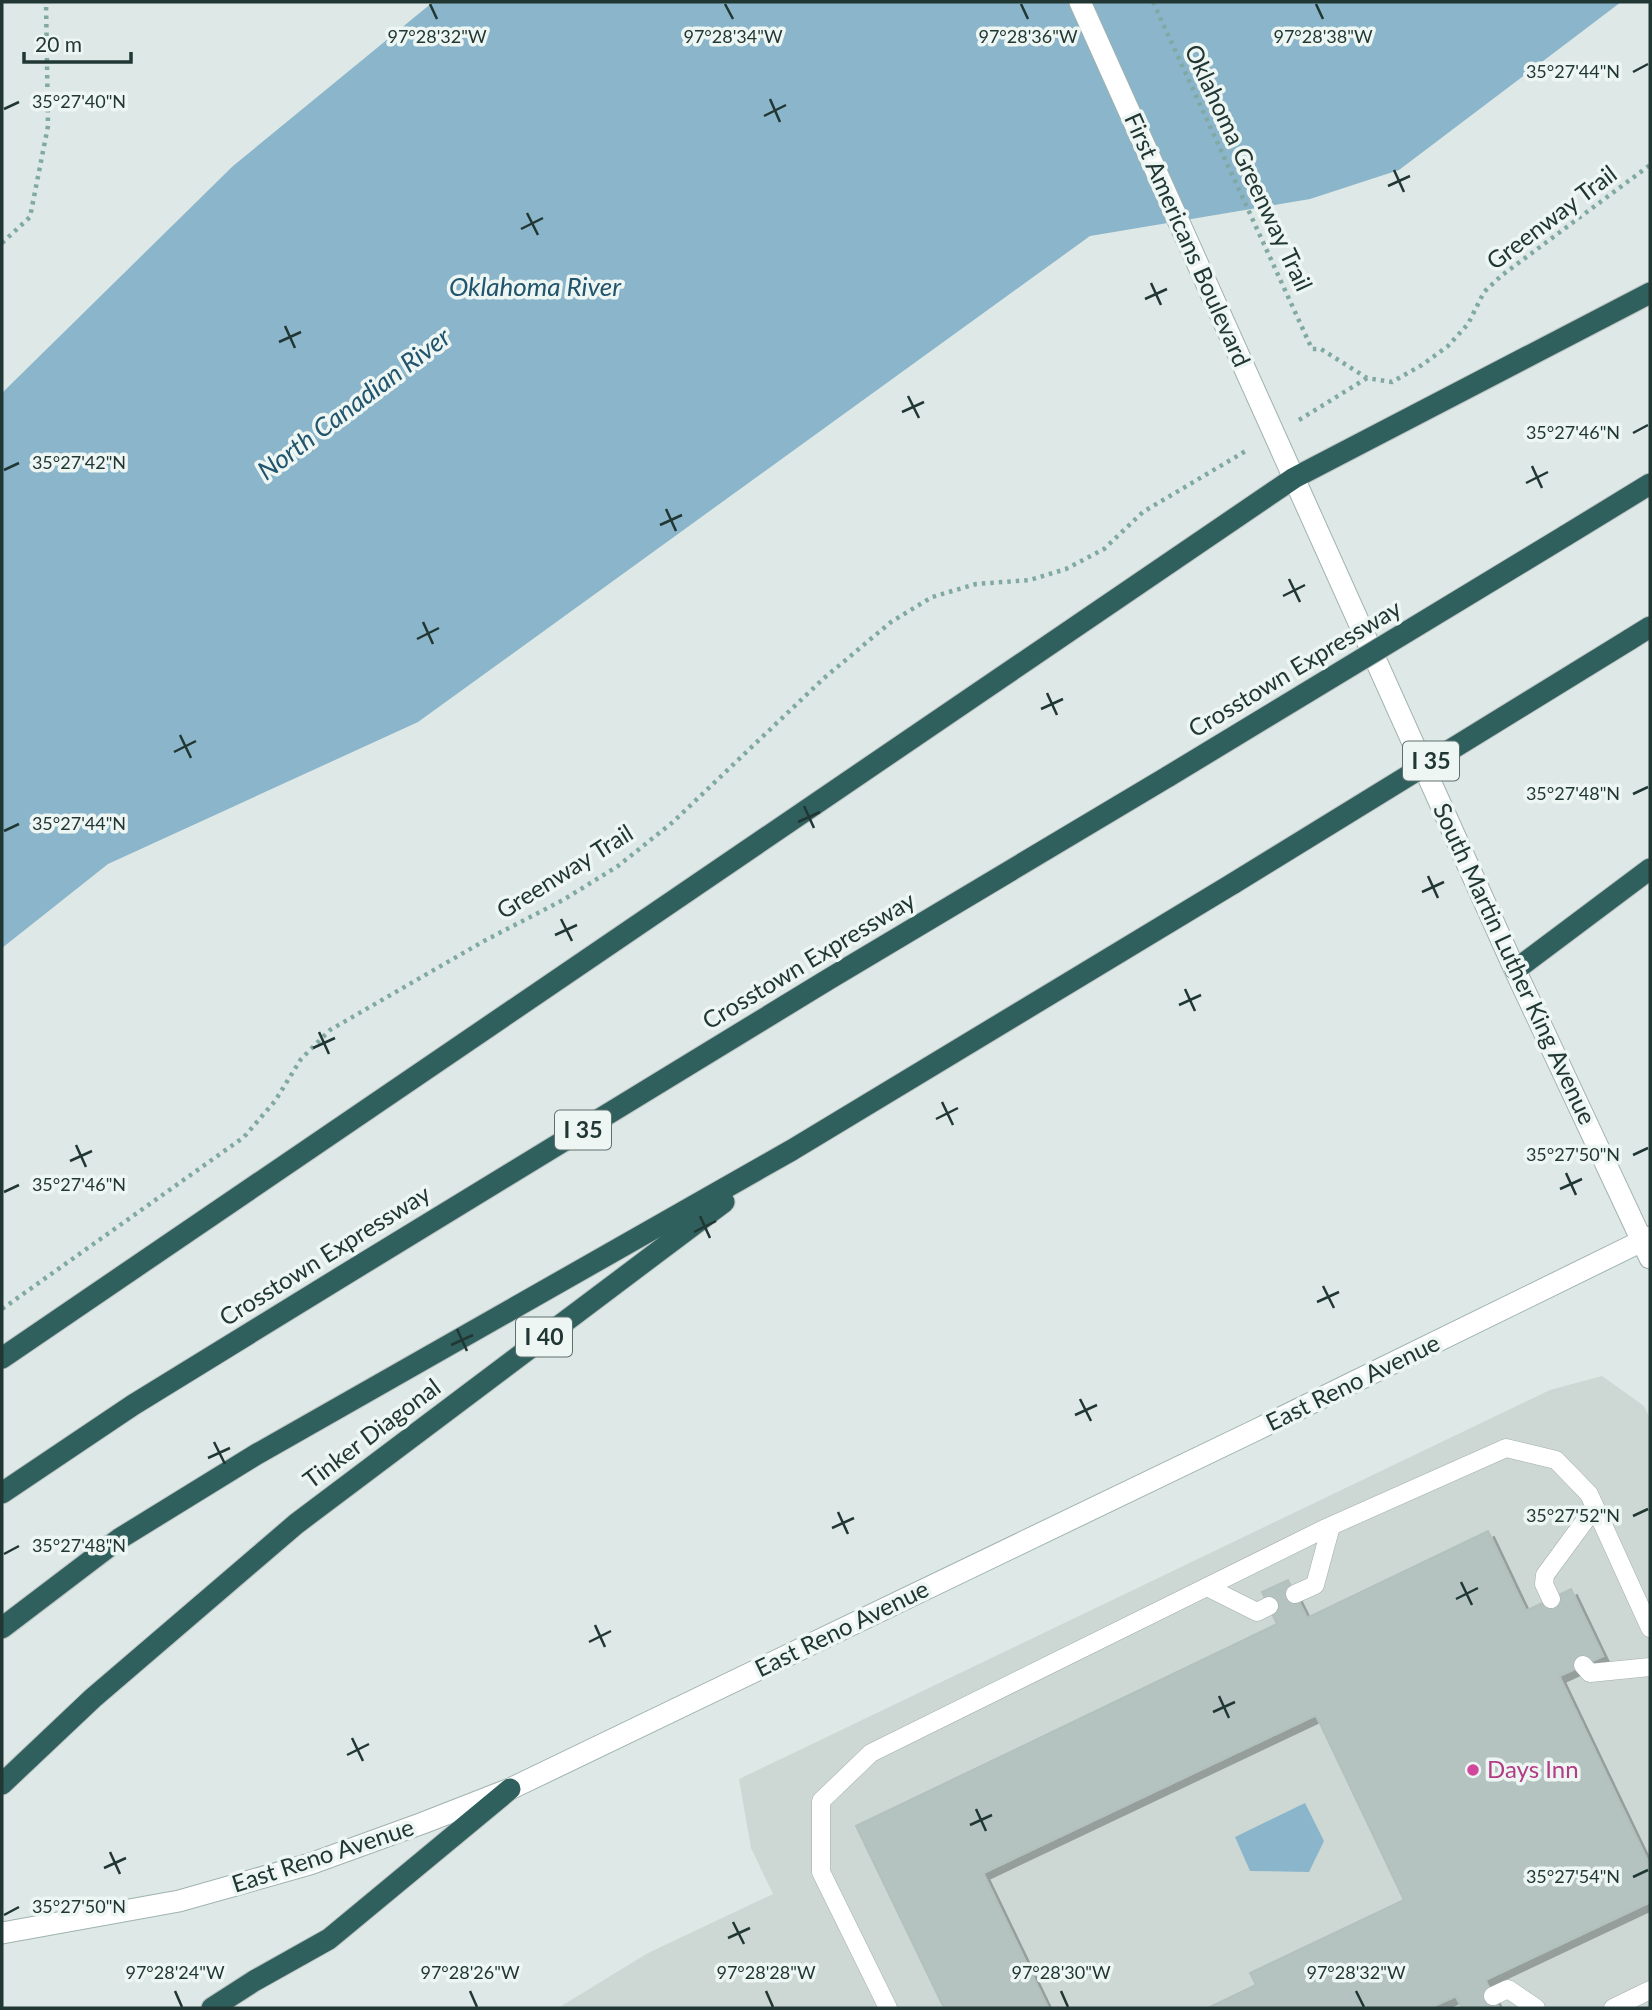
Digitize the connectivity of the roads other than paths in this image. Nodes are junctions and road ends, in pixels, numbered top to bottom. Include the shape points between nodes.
1 (1080, 2) edge
2 (1650, 293) edge
3 (1294, 478) junction
4 (1650, 485) edge
5 (1650, 627) edge
6 (1650, 869) edge
7 (1515, 970) junction
8 (793, 1150) junction
9 (1648, 1245) edge
10 (2, 1358) edge
11 (2, 1493) edge
12 (1595, 1507) junction
13 (1331, 1526) junction
14 (1207, 1587) junction
15 (1296, 1594) dead end
16 (1550, 1599) dead end
17 (1269, 1606) dead end
18 (2, 1628) edge
19 (1650, 1629) edge
20 (1583, 1665) dead end
21 (1650, 1667) edge
22 (2, 1784) edge
23 (510, 1789) junction
24 (10, 1932) edge
25 (1650, 1990) edge
26 (1493, 1996) dead end
27 (212, 2008) edge
28 (888, 2008) edge
29 (1536, 2008) edge
30 (1613, 2008) edge

1 - 3 main road, First Americans Boulevard
2 - 3 highway
3 - 7 main road, South Martin Luther King Avenue
3 - 10 highway
4 - 11 highway, Crosstown Expressway / I 35, bridge via 341,1277 133,1405
5 - 8 highway, I 35, bridge
6 - 7 highway
7 - 9 main road, South Martin Luther King Avenue
8 - 18 highway, I 35 via 257,1454 119,1539
8 - 22 highway, Tinker Diagonal / I 40 via 296,1524 93,1698
9 - 23 main road, East Reno Avenue
12 - 13 lane via 1588,1493 1556,1460 1506,1448
12 - 16 lane via 1545,1575
12 - 19 lane
13 - 14 lane
13 - 15 lane via 1315,1585
14 - 17 lane via 1257,1612
14 - 28 lane via 871,1753 821,1801 821,1872
20 - 21 lane via 1590,1673
23 - 24 main road, East Reno Avenue via 310,1864 179,1901
23 - 27 highway via 329,1939
25 - 30 lane
26 - 29 lane via 1508,1989

